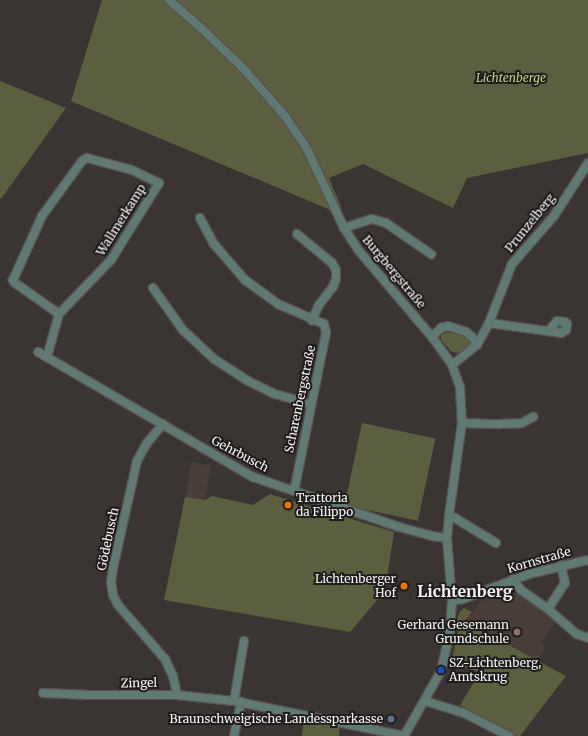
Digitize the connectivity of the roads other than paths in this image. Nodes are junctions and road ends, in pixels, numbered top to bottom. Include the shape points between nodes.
1 (169, 0) edge
2 (588, 163) edge
3 (200, 218) dead end
4 (344, 228) junction
5 (297, 234) dead end
6 (430, 254) dead end
7 (153, 288) dead end
8 (59, 314) junction
9 (312, 320) junction
10 (489, 323) junction
11 (549, 331) dead end
12 (432, 337) junction
13 (477, 345) junction
14 (38, 352) dead end
15 (47, 357) junction
16 (452, 365) junction
17 (311, 404) junction
18 (533, 417) dead end
19 (462, 423) junction
20 (163, 424) junction
21 (294, 491) junction
22 (449, 516) junction
23 (447, 538) junction
24 (496, 543) dead end
25 (588, 560) edge
26 (561, 565) junction
27 (513, 579) junction
28 (452, 601) junction
29 (548, 609) junction
30 (588, 638) edge
31 (244, 641) dead end
32 (43, 693) dead end
33 (177, 694) junction
34 (238, 702) junction
35 (425, 702) junction
36 (234, 736) edge
37 (404, 736) edge
38 (509, 736) edge

1 - 4 street, Burgbergstraße via 242,67 285,116 307,149
2 - 10 street, Prunzelberg via 554,216 512,264
3 - 9 street via 214,244 245,280 278,304
4 - 6 street via 372,219 386,223
4 - 12 street, Burgbergstraße via 365,258
5 - 9 street via 332,263 336,270 333,287
7 - 17 street via 183,330 214,359 255,385 275,394
8 - 8 street, Wallmerkamp via 13,280 42,216 82,161 93,158 132,170 159,183 111,260
8 - 15 street, Wallmerkamp
9 - 17 street, Scharenbergstraße via 324,324 326,333
10 - 11 street
10 - 13 street, Prunzelberg
12 - 13 street via 441,328 448,326 466,332
12 - 16 street, Burgbergstraße
13 - 16 street, Prunzelberg
14 - 15 street, Gehrbusch
15 - 20 street, Gehrbusch
16 - 19 street, Burgbergstraße via 460,387
17 - 21 street, Scharenbergstraße
18 - 19 street via 522,423
19 - 22 street, Burgbergstraße
20 - 21 street, Gehrbusch via 253,477
20 - 33 street, Gödebusch via 147,443 137,461 111,582 118,605 165,659 173,676
21 - 23 street, Gehrbusch via 399,527
22 - 23 street, Burgbergstraße
22 - 24 street
23 - 28 street, Burgbergstraße
25 - 26 street, Kornstraße
26 - 27 street, Kornstraße
26 - 29 street via 565,583
27 - 28 street, Kornstraße
27 - 29 street via 521,590
28 - 35 street, Burgbergstraße via 444,664
29 - 30 street via 577,634
31 - 34 street
32 - 33 street, Zingel
33 - 34 street, Zingel
34 - 36 street
34 - 37 street, Zingel
35 - 37 street, Burgbergstraße
35 - 38 street via 464,713

